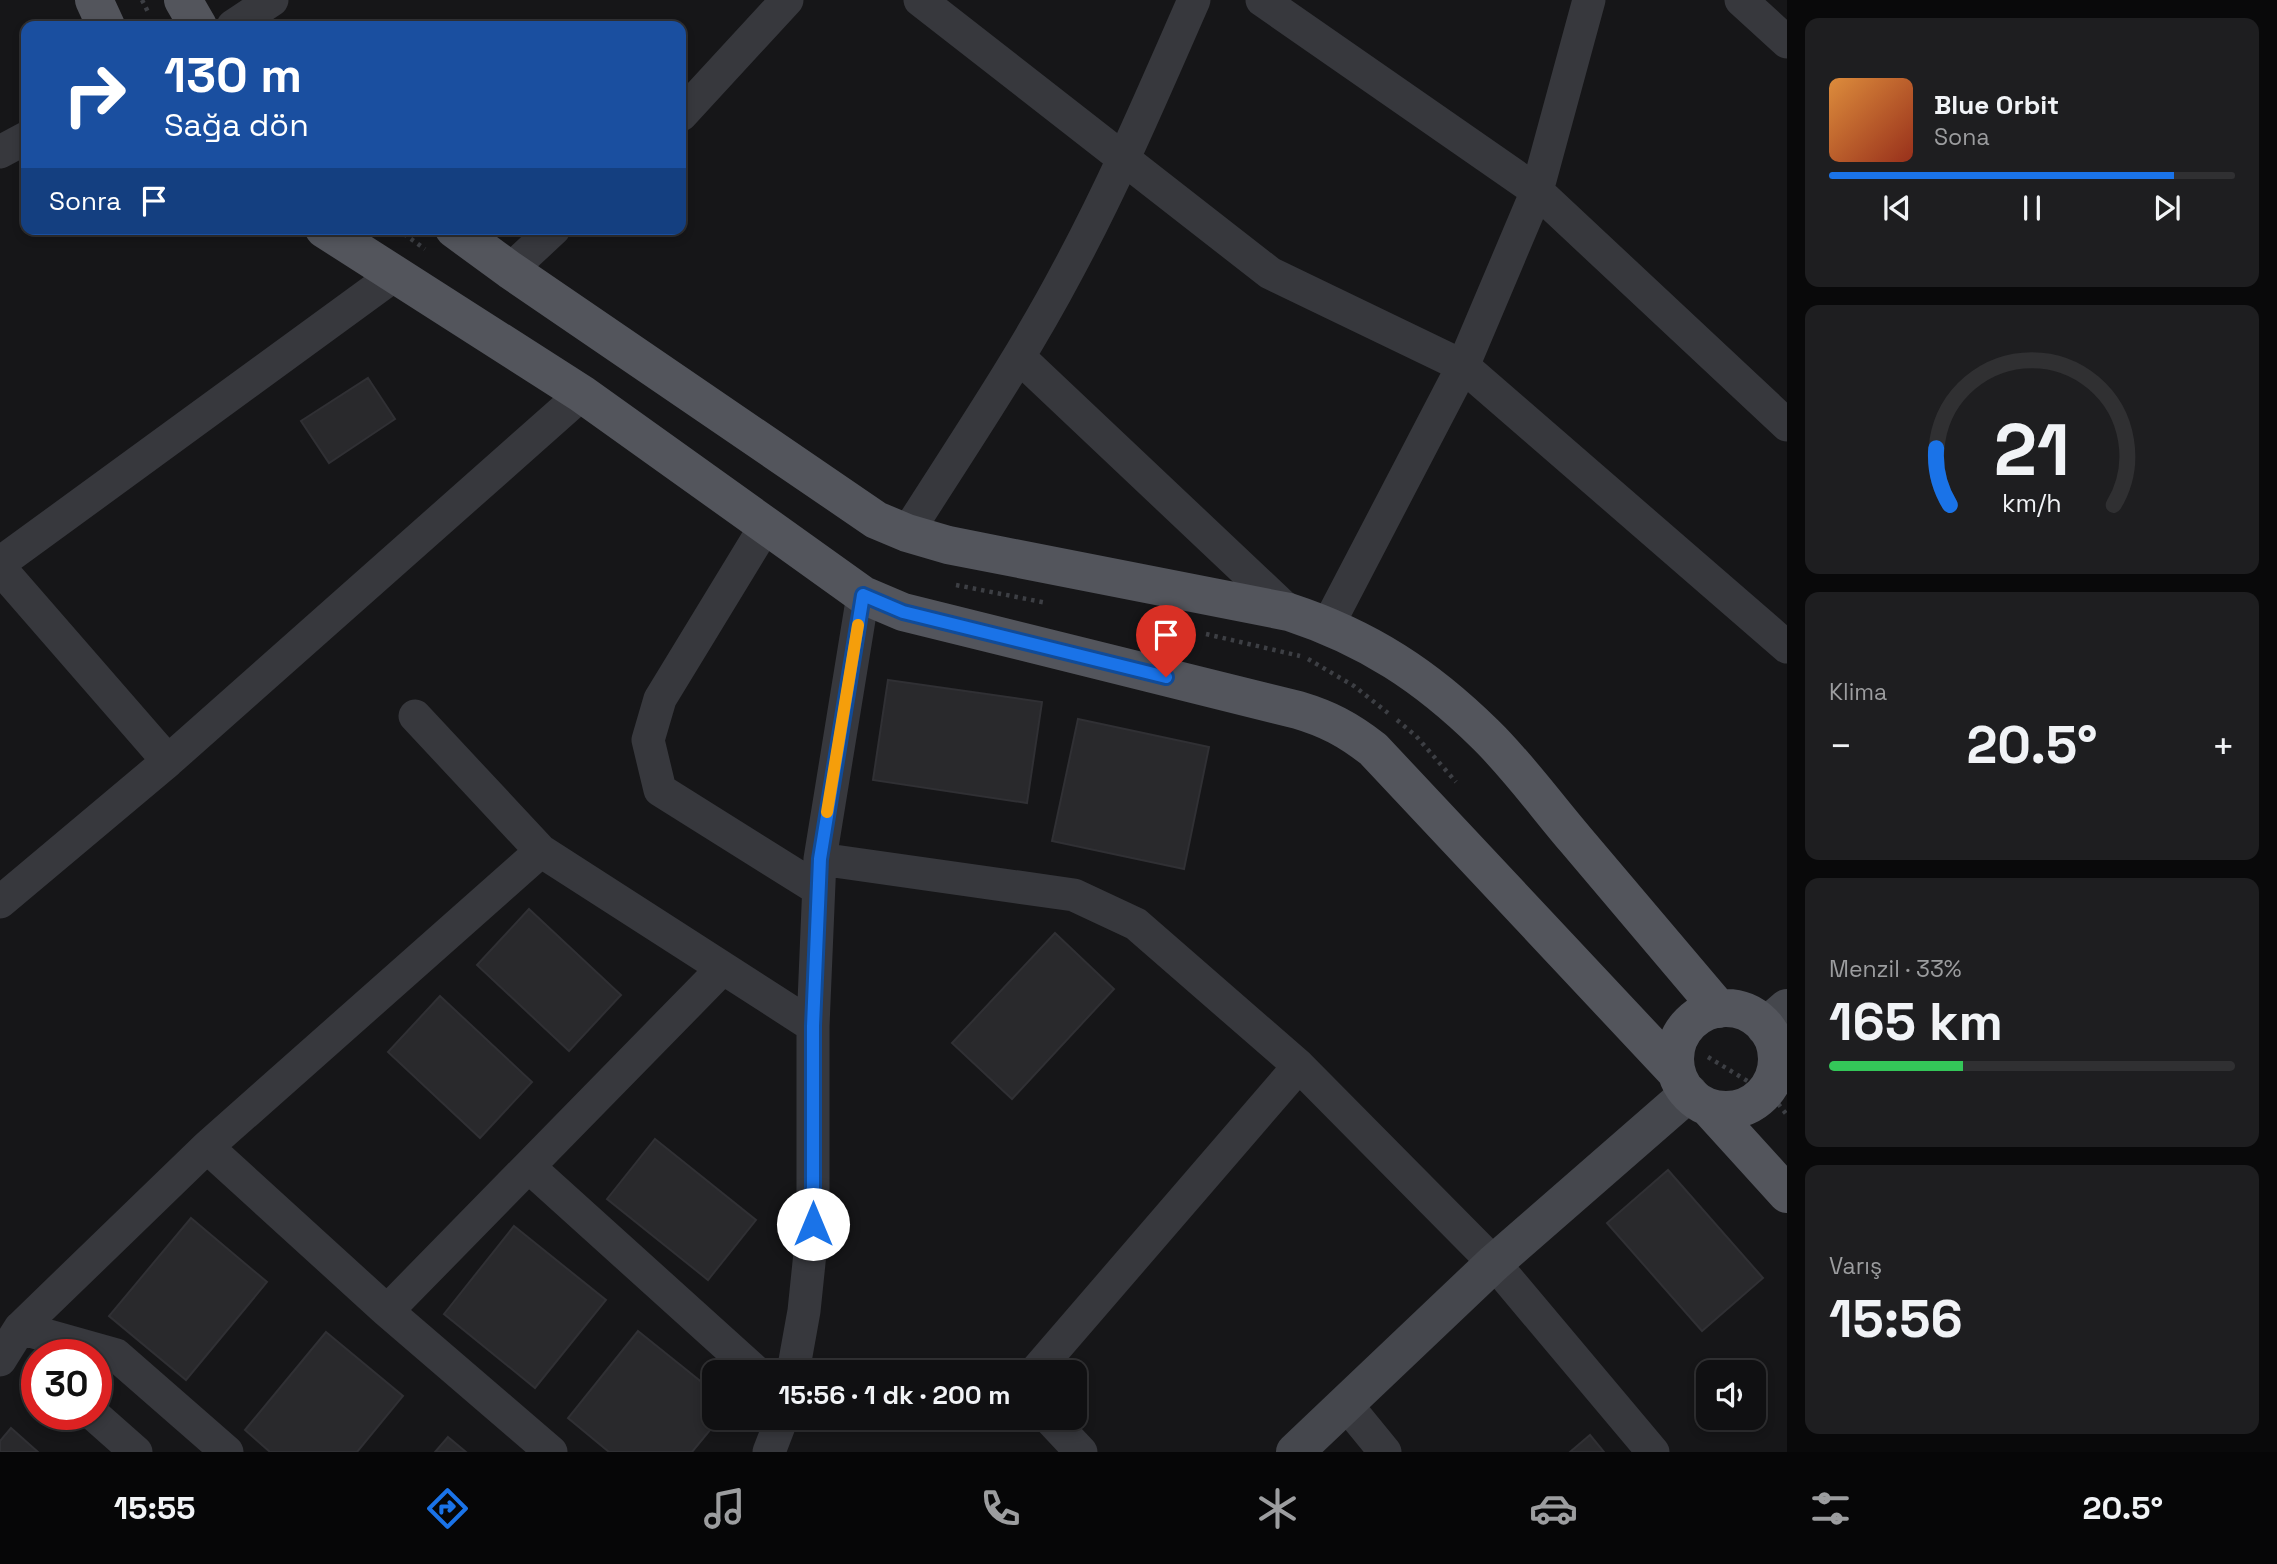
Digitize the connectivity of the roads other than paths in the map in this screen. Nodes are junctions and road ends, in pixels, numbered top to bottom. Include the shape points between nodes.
1 (94, 0) edge
2 (183, 0) edge
3 (272, 0) edge
4 (787, 0) edge
5 (920, 0) edge
6 (1194, 0) edge
7 (1262, 0) edge
8 (1589, 0) edge
9 (1741, 0) edge
10 (104, 21) edge
11 (195, 21) edge
12 (240, 21) edge
13 (1787, 42) edge
14 (686, 110) edge
15 (21, 141) edge
16 (0, 152) edge
17 (1124, 160) junction
18 (1537, 191) junction
19 (334, 235) edge
20 (462, 235) edge
21 (548, 235) edge
22 (510, 270) junction
23 (396, 274) junction
24 (1019, 357) junction
25 (1463, 366) junction
26 (582, 394) junction
27 (1787, 425) edge
28 (766, 525) junction
29 (907, 533) junction
30 (0, 565) edge
31 (863, 595) junction
32 (1289, 612) junction
33 (1328, 625) junction
34 (1787, 647) edge
35 (415, 716) dead end
36 (168, 761) junction
37 (541, 851) junction
38 (819, 874) junction
39 (0, 902) edge
40 (722, 969) junction
41 (1719, 1009) junction
42 (813, 1026) junction
43 (1779, 1038) edge
44 (1299, 1066) junction
45 (1691, 1091) junction
46 (207, 1147) junction
47 (529, 1167) junction
48 (1787, 1194) edge
49 (1494, 1263) junction
50 (387, 1311) junction
51 (10, 1320) edge
52 (27, 1339) edge
53 (0, 1360) edge
54 (743, 1360) edge
55 (795, 1360) edge
56 (1045, 1360) edge
57 (1345, 1403) junction
58 (111, 1430) edge
59 (777, 1430) edge
60 (1060, 1430) edge
61 (136, 1452) edge
62 (227, 1452) edge
63 (551, 1452) edge
64 (769, 1452) edge
65 (1081, 1452) edge
66 (1295, 1452) edge
67 (1385, 1452) edge
68 (1653, 1452) edge

1 - 10 main road
2 - 11 main road
3 - 12 street
4 - 14 street
5 - 17 street
6 - 17 street
7 - 18 street
8 - 18 street
9 - 13 street
15 - 16 street
17 - 24 street
17 - 25 street via 1270,273
18 - 25 street
18 - 27 street
19 - 23 main road
20 - 22 main road
21 - 22 street
22 - 29 main road via 876,520
23 - 26 main road
23 - 30 street
24 - 29 street
24 - 32 street
25 - 33 street
25 - 34 street
26 - 28 main road
26 - 36 street
28 - 31 main road
28 - 38 street via 660,699 648,740 660,790
29 - 32 main road
30 - 36 street
31 - 38 street
31 - 45 main road via 903,612 1298,710 1351,732 1373,749
32 - 33 main road
33 - 41 main road via 1402,664 1487,736
35 - 37 street
36 - 39 street
37 - 40 street
37 - 46 street
38 - 42 street
38 - 44 street via 1074,895 1136,924
40 - 42 street
40 - 47 street
41 - 43 main road via 1747,1012
41 - 45 main road via 1699,1015 1678,1040 1676,1048
42 - 55 street via 813,1224
43 - 45 main road via 1775,1071 1769,1087 1757,1099 1724,1110
44 - 49 street
44 - 56 street
45 - 48 main road
45 - 49 main road
46 - 50 street
46 - 51 street
47 - 50 street
47 - 54 street
49 - 57 main road
49 - 68 street
50 - 63 street
51 - 52 street
51 - 53 street
51 - 62 street via 116,1355
57 - 66 main road
57 - 67 street
58 - 61 street
59 - 64 street
60 - 65 street

